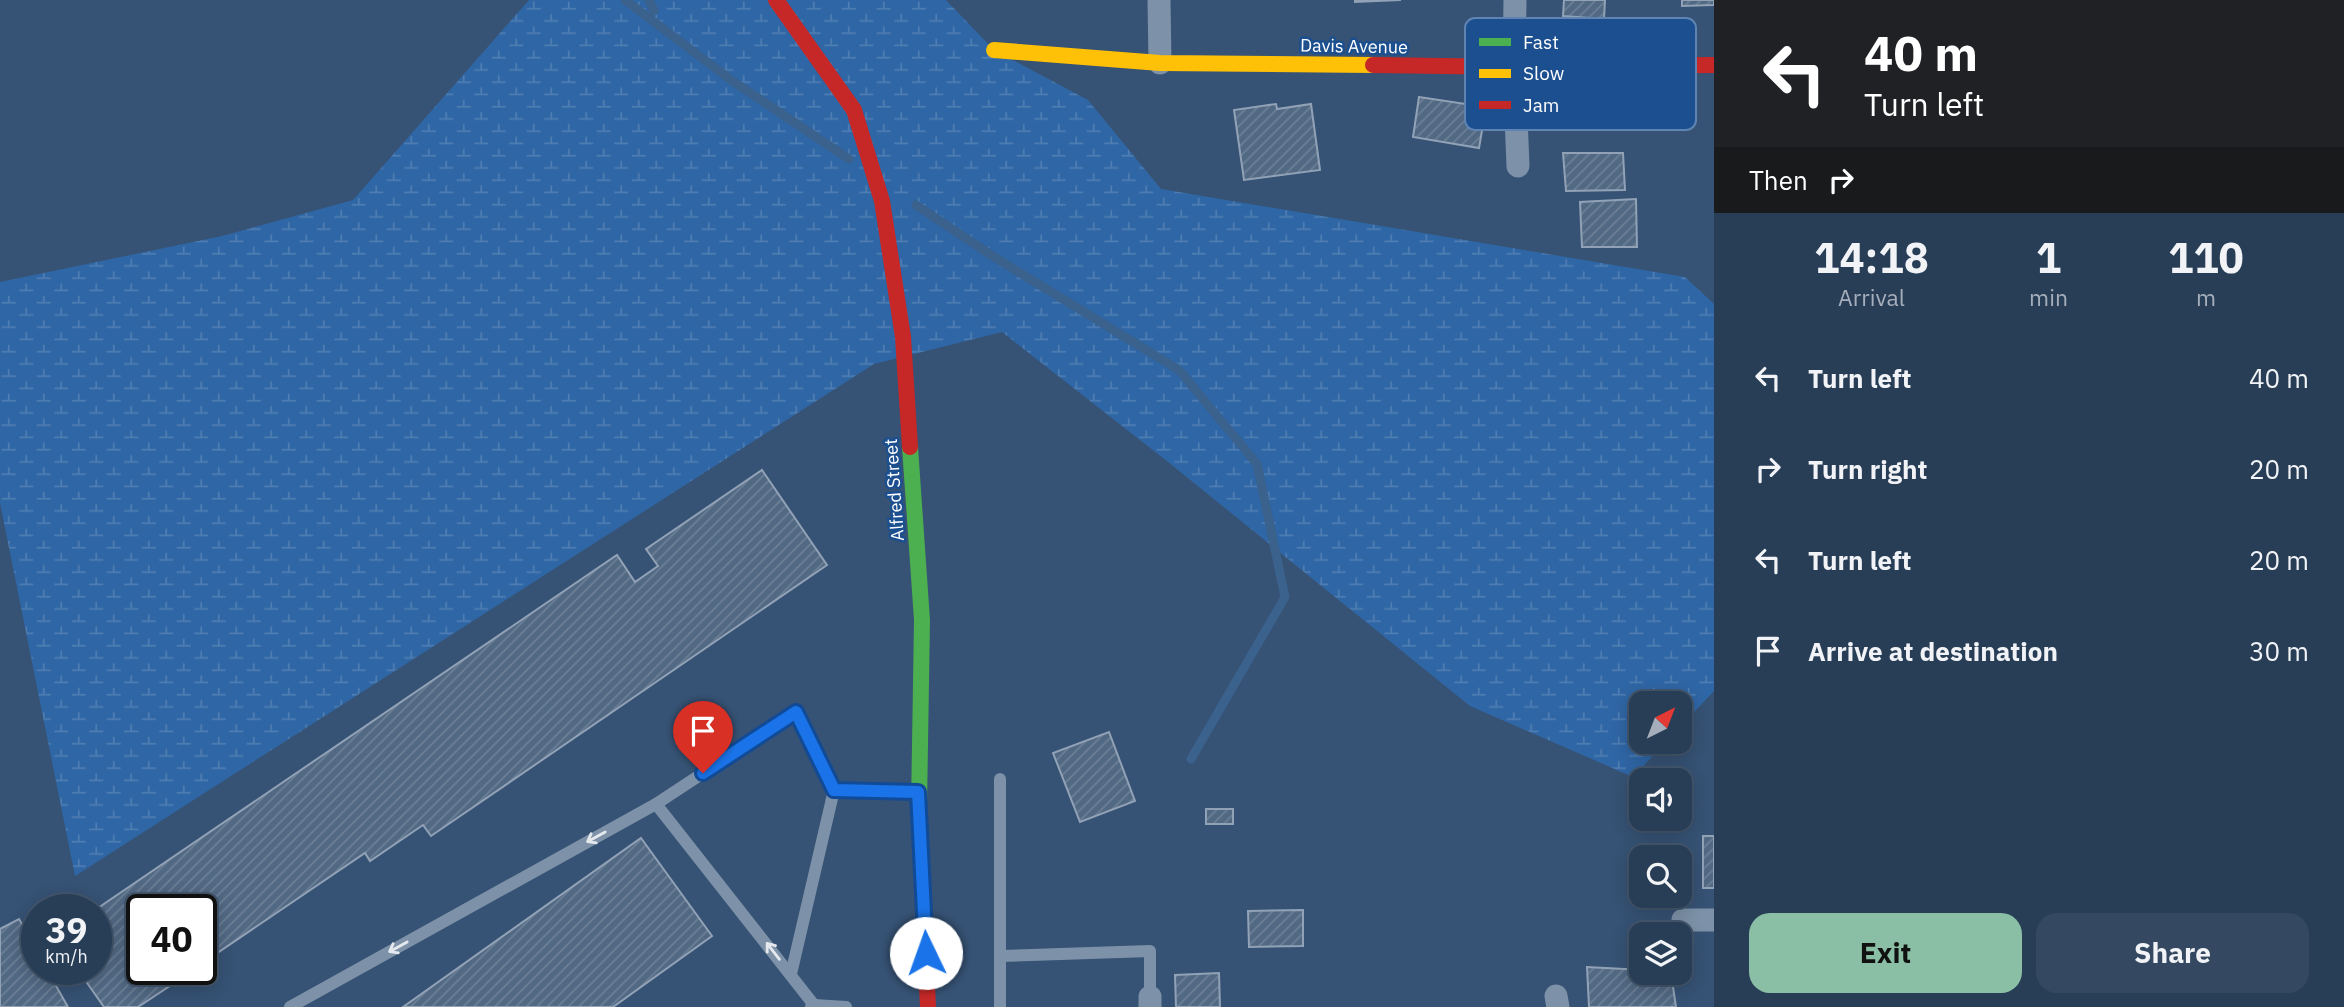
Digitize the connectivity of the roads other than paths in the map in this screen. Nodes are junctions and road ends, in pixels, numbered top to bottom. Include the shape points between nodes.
1 (776, 0) edge
2 (1160, 0) edge
3 (1515, 0) edge
4 (1515, 18) edge
5 (994, 50) dead end
6 (1160, 63) junction
7 (1696, 65) edge
8 (1714, 65) edge
9 (1465, 66) edge
10 (1517, 130) edge
11 (1518, 166) dead end
12 (1000, 779) dead end
13 (834, 790) junction
14 (918, 792) junction
15 (656, 804) junction
16 (1684, 920) dead end
17 (1714, 920) edge
18 (1000, 956) junction
19 (791, 974) junction
20 (1150, 1002) edge
21 (813, 1006) edge
22 (290, 1007) edge
23 (846, 1007) edge
24 (928, 1007) edge
25 (1000, 1007) edge

1 - 14 street, Alfred Street via 854,110 882,201 903,337 922,620
2 - 6 street
3 - 4 street
5 - 6 street, Davis Avenue
6 - 9 street, Davis Avenue
7 - 8 street, Davis Avenue
10 - 11 street
12 - 18 lane
13 - 14 lane
13 - 15 lane via 796,712
13 - 19 lane
14 - 24 street, Alfred Street
19 -> 15 lane
15 -> 22 lane
16 - 17 street
18 - 20 lane via 1150,951
18 - 25 lane
19 - 21 lane
21 - 23 lane

